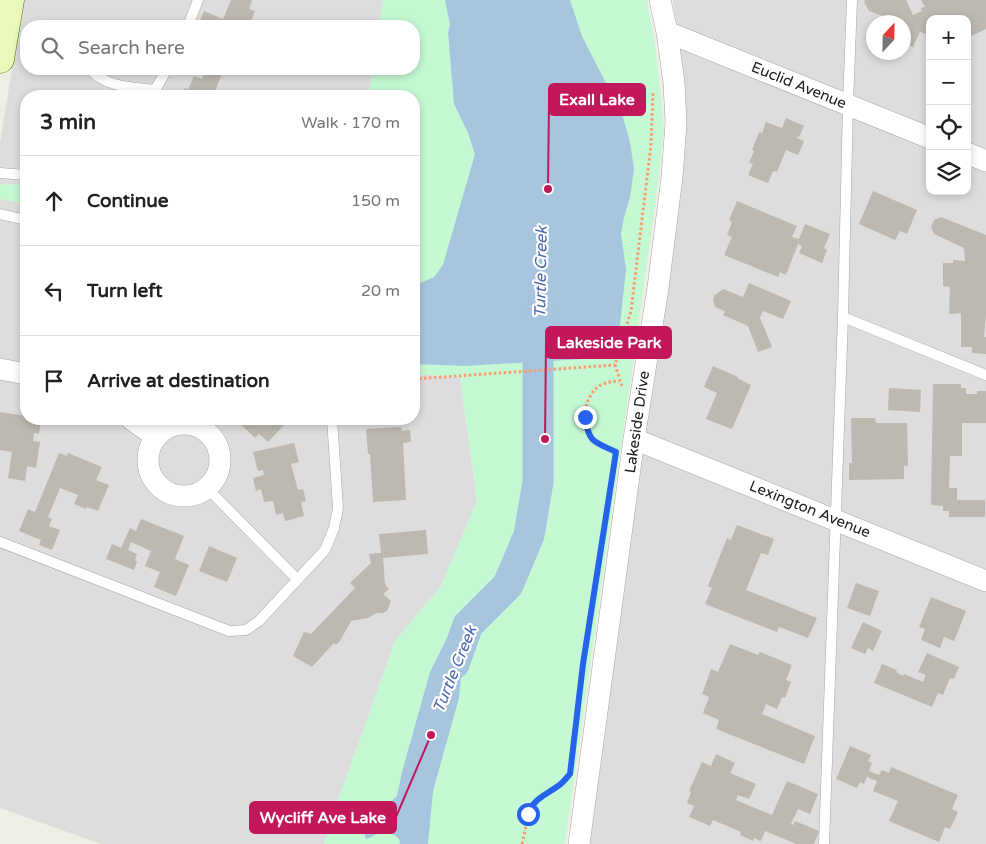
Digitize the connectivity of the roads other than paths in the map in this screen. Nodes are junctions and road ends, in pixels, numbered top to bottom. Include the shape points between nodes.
1 (10, 0) edge
2 (198, 0) edge
3 (660, 0) edge
4 (852, 0) edge
5 (190, 20) edge
6 (667, 32) junction
7 (0, 59) edge
8 (95, 75) edge
9 (164, 75) edge
10 (139, 90) edge
11 (155, 90) edge
12 (848, 104) junction
13 (926, 136) edge
14 (971, 155) edge
15 (986, 161) edge
16 (0, 173) edge
17 (20, 175) edge
18 (0, 214) edge
19 (20, 219) edge
20 (843, 317) junction
21 (0, 369) edge
22 (20, 373) edge
23 (986, 374) edge
24 (139, 425) edge
25 (174, 425) edge
26 (192, 425) edge
27 (332, 425) edge
28 (156, 437) junction
29 (625, 443) junction
30 (207, 488) junction
31 (835, 519) junction
32 (0, 542) edge
33 (297, 579) junction
34 (986, 582) edge
35 (579, 844) edge
36 (824, 844) edge

1 - 7 main road
2 - 5 lane
3 - 6 street, Lakeside Drive
4 - 12 lane
6 - 12 street, Euclid Avenue
6 - 29 street, Lakeside Drive via 676,123 672,177 658,288
8 - 10 lane via 112,84
9 - 11 lane
12 - 13 street, Euclid Avenue
12 - 20 lane
14 - 15 street
16 - 17 lane
18 - 19 lane
20 - 23 lane
20 - 31 lane
21 - 22 street
24 - 28 street
25 - 28 street
26 - 30 street via 210,434 220,455 220,468
27 - 33 lane via 338,508 334,528 325,550
28 - 30 street via 148,458 155,481 163,489 185,496
29 - 31 street, Lexington Avenue
29 - 35 street, Lakeside Drive
30 - 33 lane
31 - 34 street, Lexington Avenue
31 - 36 lane
32 - 33 lane via 229,630 246,630

